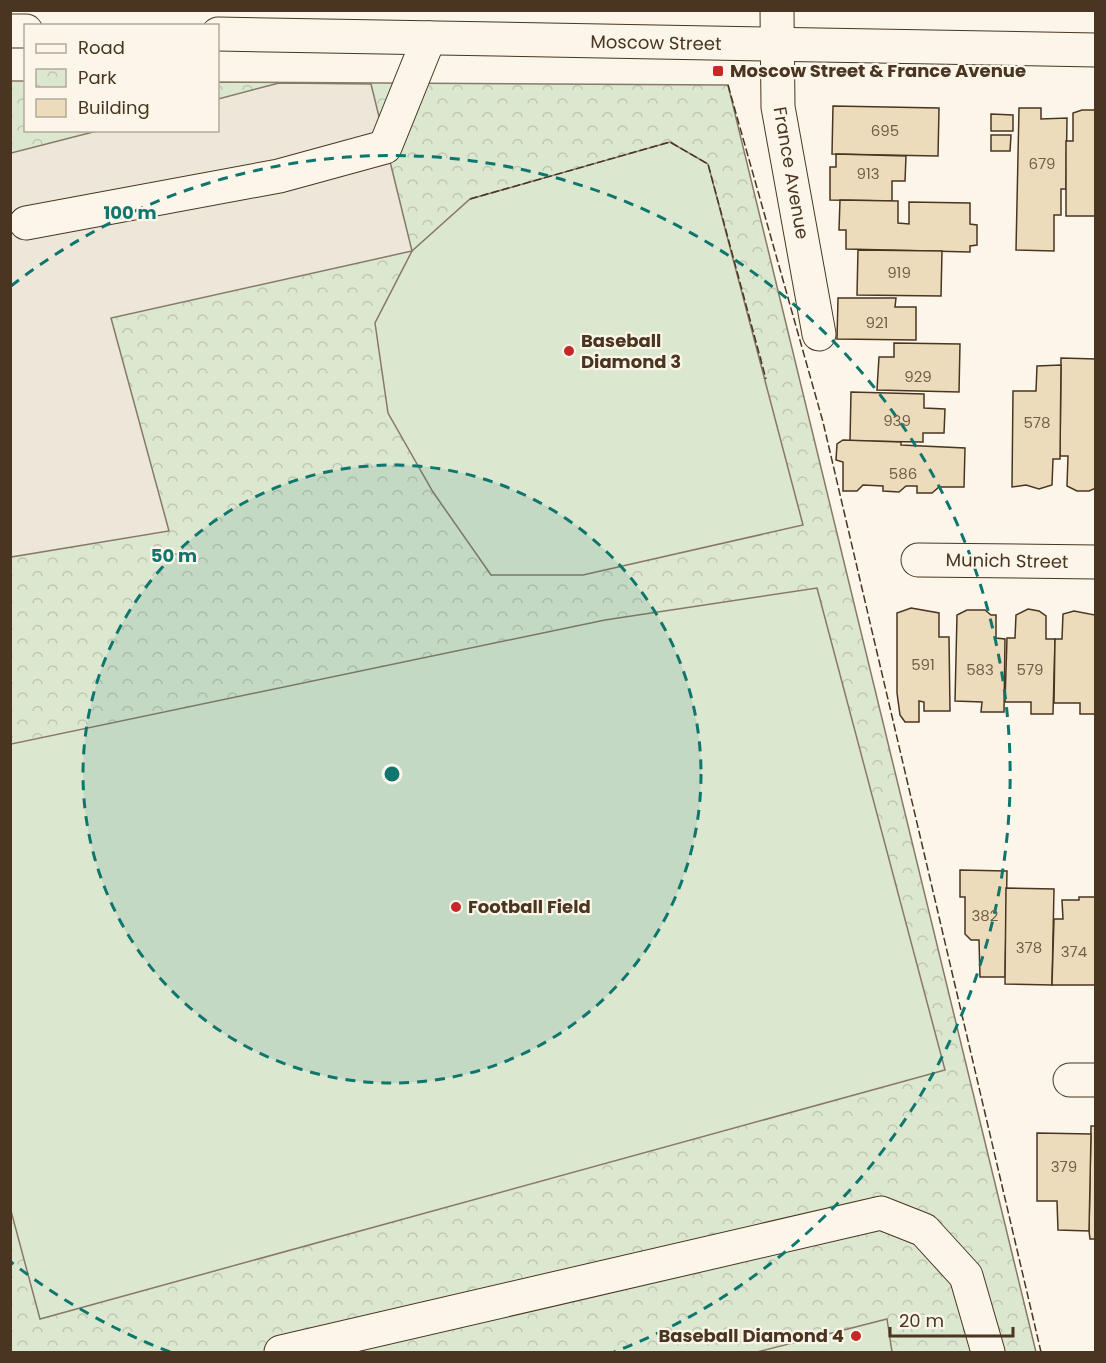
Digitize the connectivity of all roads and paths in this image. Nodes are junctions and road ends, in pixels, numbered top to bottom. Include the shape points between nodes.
1 (777, 10) edge
2 (219, 34) edge
3 (429, 38) junction
4 (777, 45) junction
5 (1095, 50) edge
6 (26, 223) dead end
7 (819, 334) dead end
8 (918, 560) dead end
9 (1095, 562) edge
10 (281, 1353) edge
11 (988, 1353) edge

1 - 4 street, France Avenue
2 - 3 street, Moscow Street
3 - 4 street, Moscow Street
3 - 6 street via 385,147 279,177
4 - 5 street, Moscow Street
4 - 7 street, France Avenue via 778,107
8 - 9 street, Munich Street
10 - 11 street via 881,1213 924,1230 966,1276

